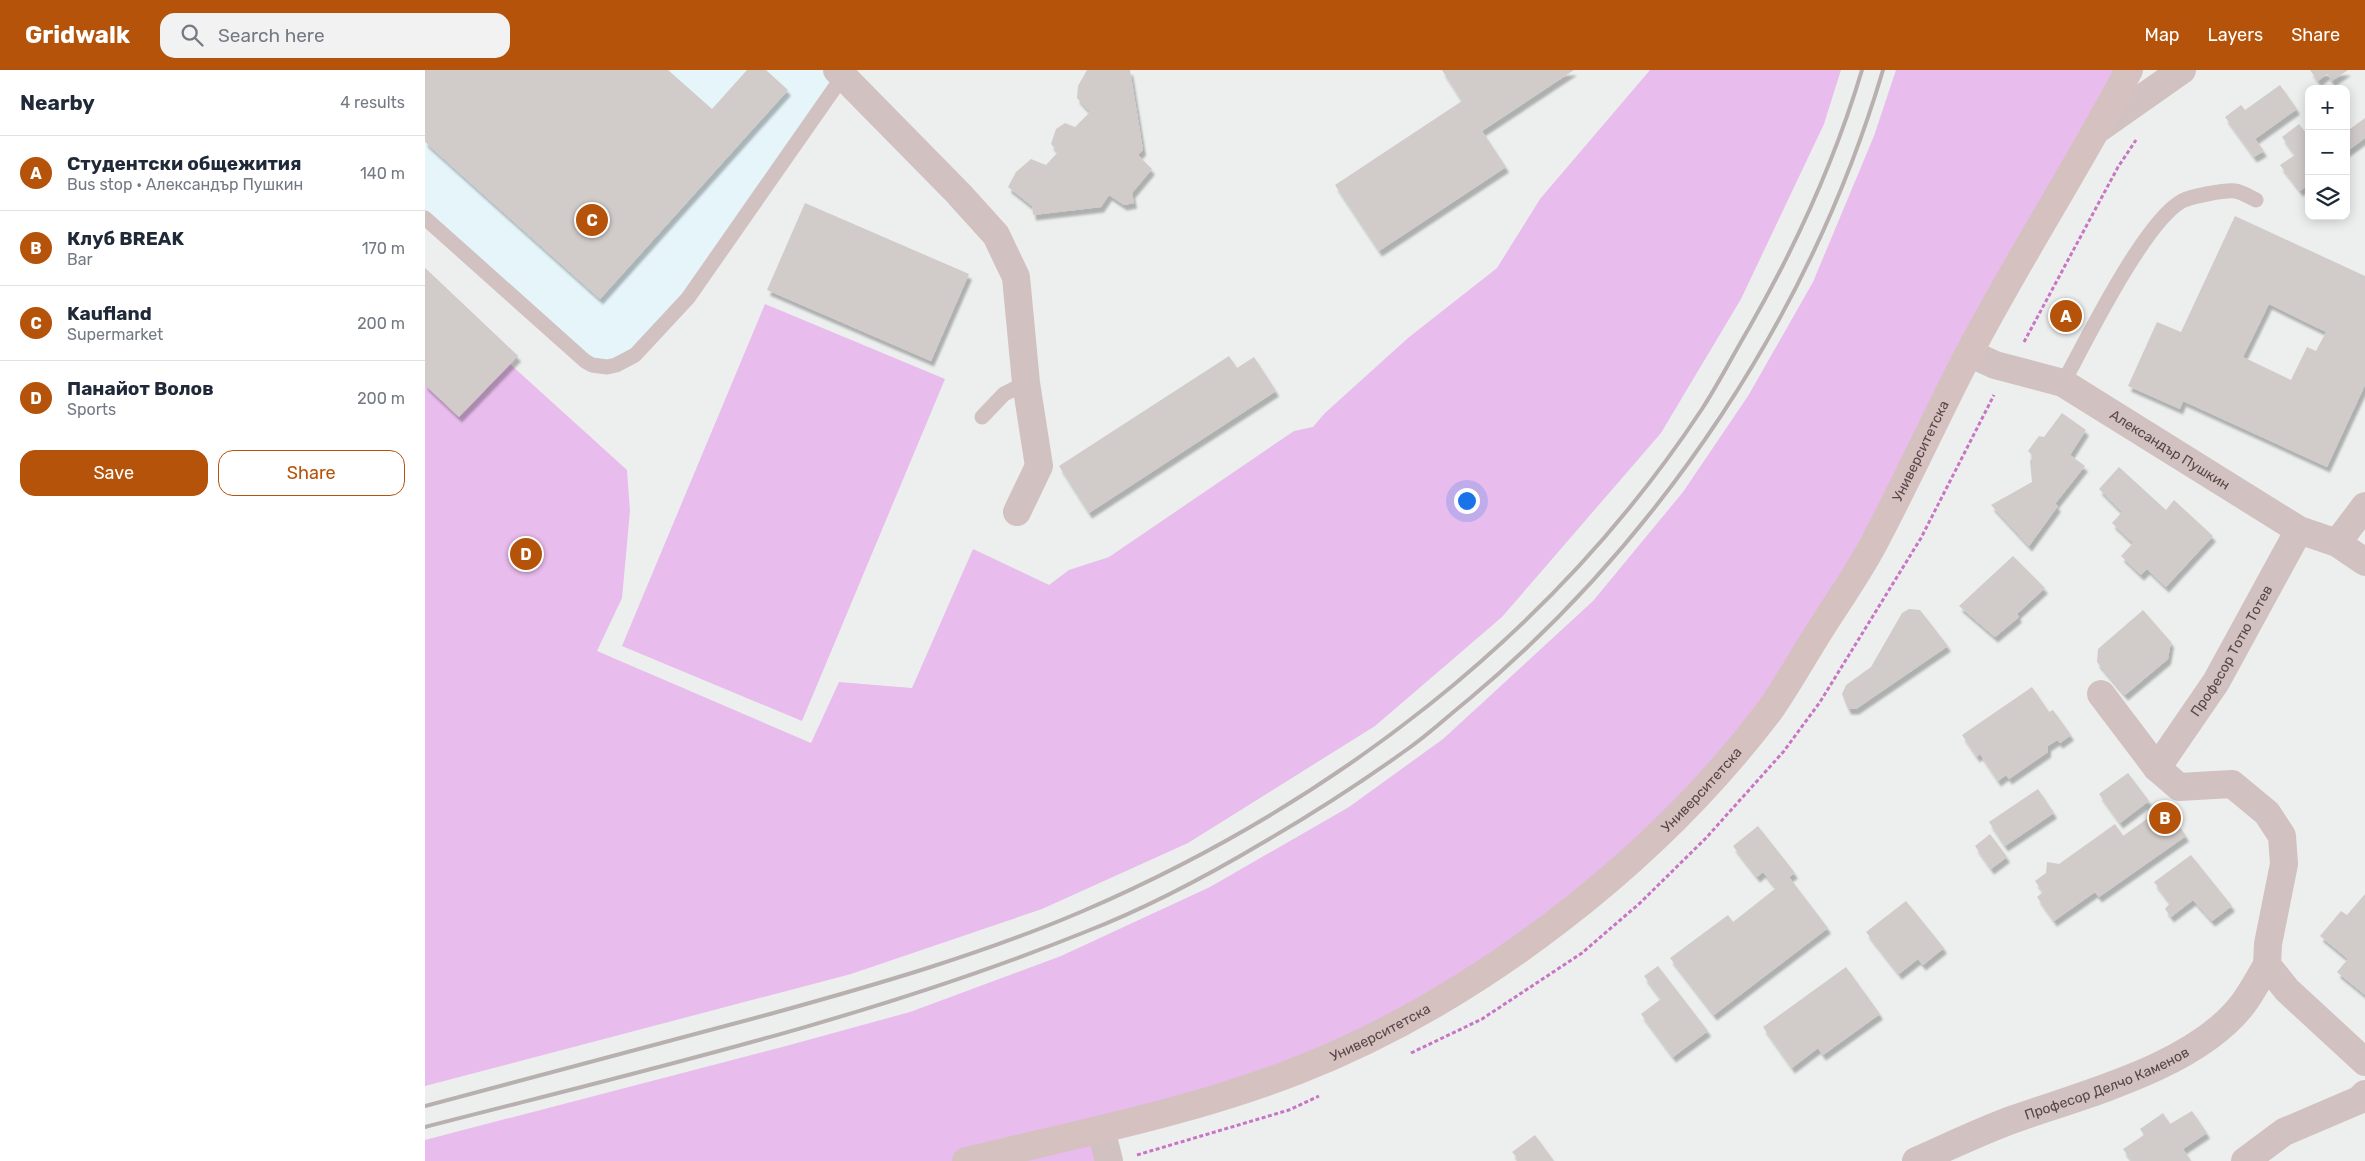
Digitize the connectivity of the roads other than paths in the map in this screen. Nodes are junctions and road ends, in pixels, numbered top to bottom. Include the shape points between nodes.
1 (2129, 70) edge
2 (2182, 70) edge
3 (840, 73) edge
4 (2098, 129) junction
5 (2256, 200) dead end
6 (425, 218) edge
7 (1969, 353) junction
8 (1026, 383) junction
9 (2063, 383) junction
10 (982, 417) dead end
11 (2365, 506) edge
12 (1017, 512) dead end
13 (2299, 530) junction
14 (2337, 543) junction
15 (2365, 562) edge
16 (2101, 694) dead end
17 (2157, 768) junction
18 (2267, 965) junction
19 (2365, 1062) edge
20 (2365, 1094) edge
21 (1101, 1129) junction
22 (1119, 1159) edge
23 (966, 1161) edge
24 (1916, 1161) edge
25 (2245, 1161) edge

1 - 4 street, Университетска
2 - 4 street
3 - 6 lane via 688,298 635,354 616,365 599,367 585,361
3 - 8 street via 996,235 1016,276
4 - 7 street, Университетска
5 - 9 lane via 2235,191 2209,194 2183,201 2159,222 2135,255
7 - 9 street, Александър Пушкин via 2009,369
7 - 21 street, Университетска via 1871,549 1771,708 1716,774 1649,844 1574,910 1490,969 1400,1023 1301,1069 1195,1106
8 - 10 lane via 1004,394
8 - 12 street via 1039,466
9 - 13 street, Александър Пушкин
11 - 14 street
13 - 14 street, Александър Пушкин
13 - 17 street, Професор Тотю Тотев via 2216,682
14 - 15 street, Александър Пушкин
16 - 17 street
17 - 18 street via 2179,787 2232,784 2267,813 2282,836 2284,864
18 - 19 street via 2287,990
18 - 24 street, Професор Делчо Каменов via 2243,1005 2216,1030 2180,1055 2142,1074 2007,1122
20 - 25 street via 2359,1100 2285,1132
21 - 22 street
21 - 23 street, Университетска

